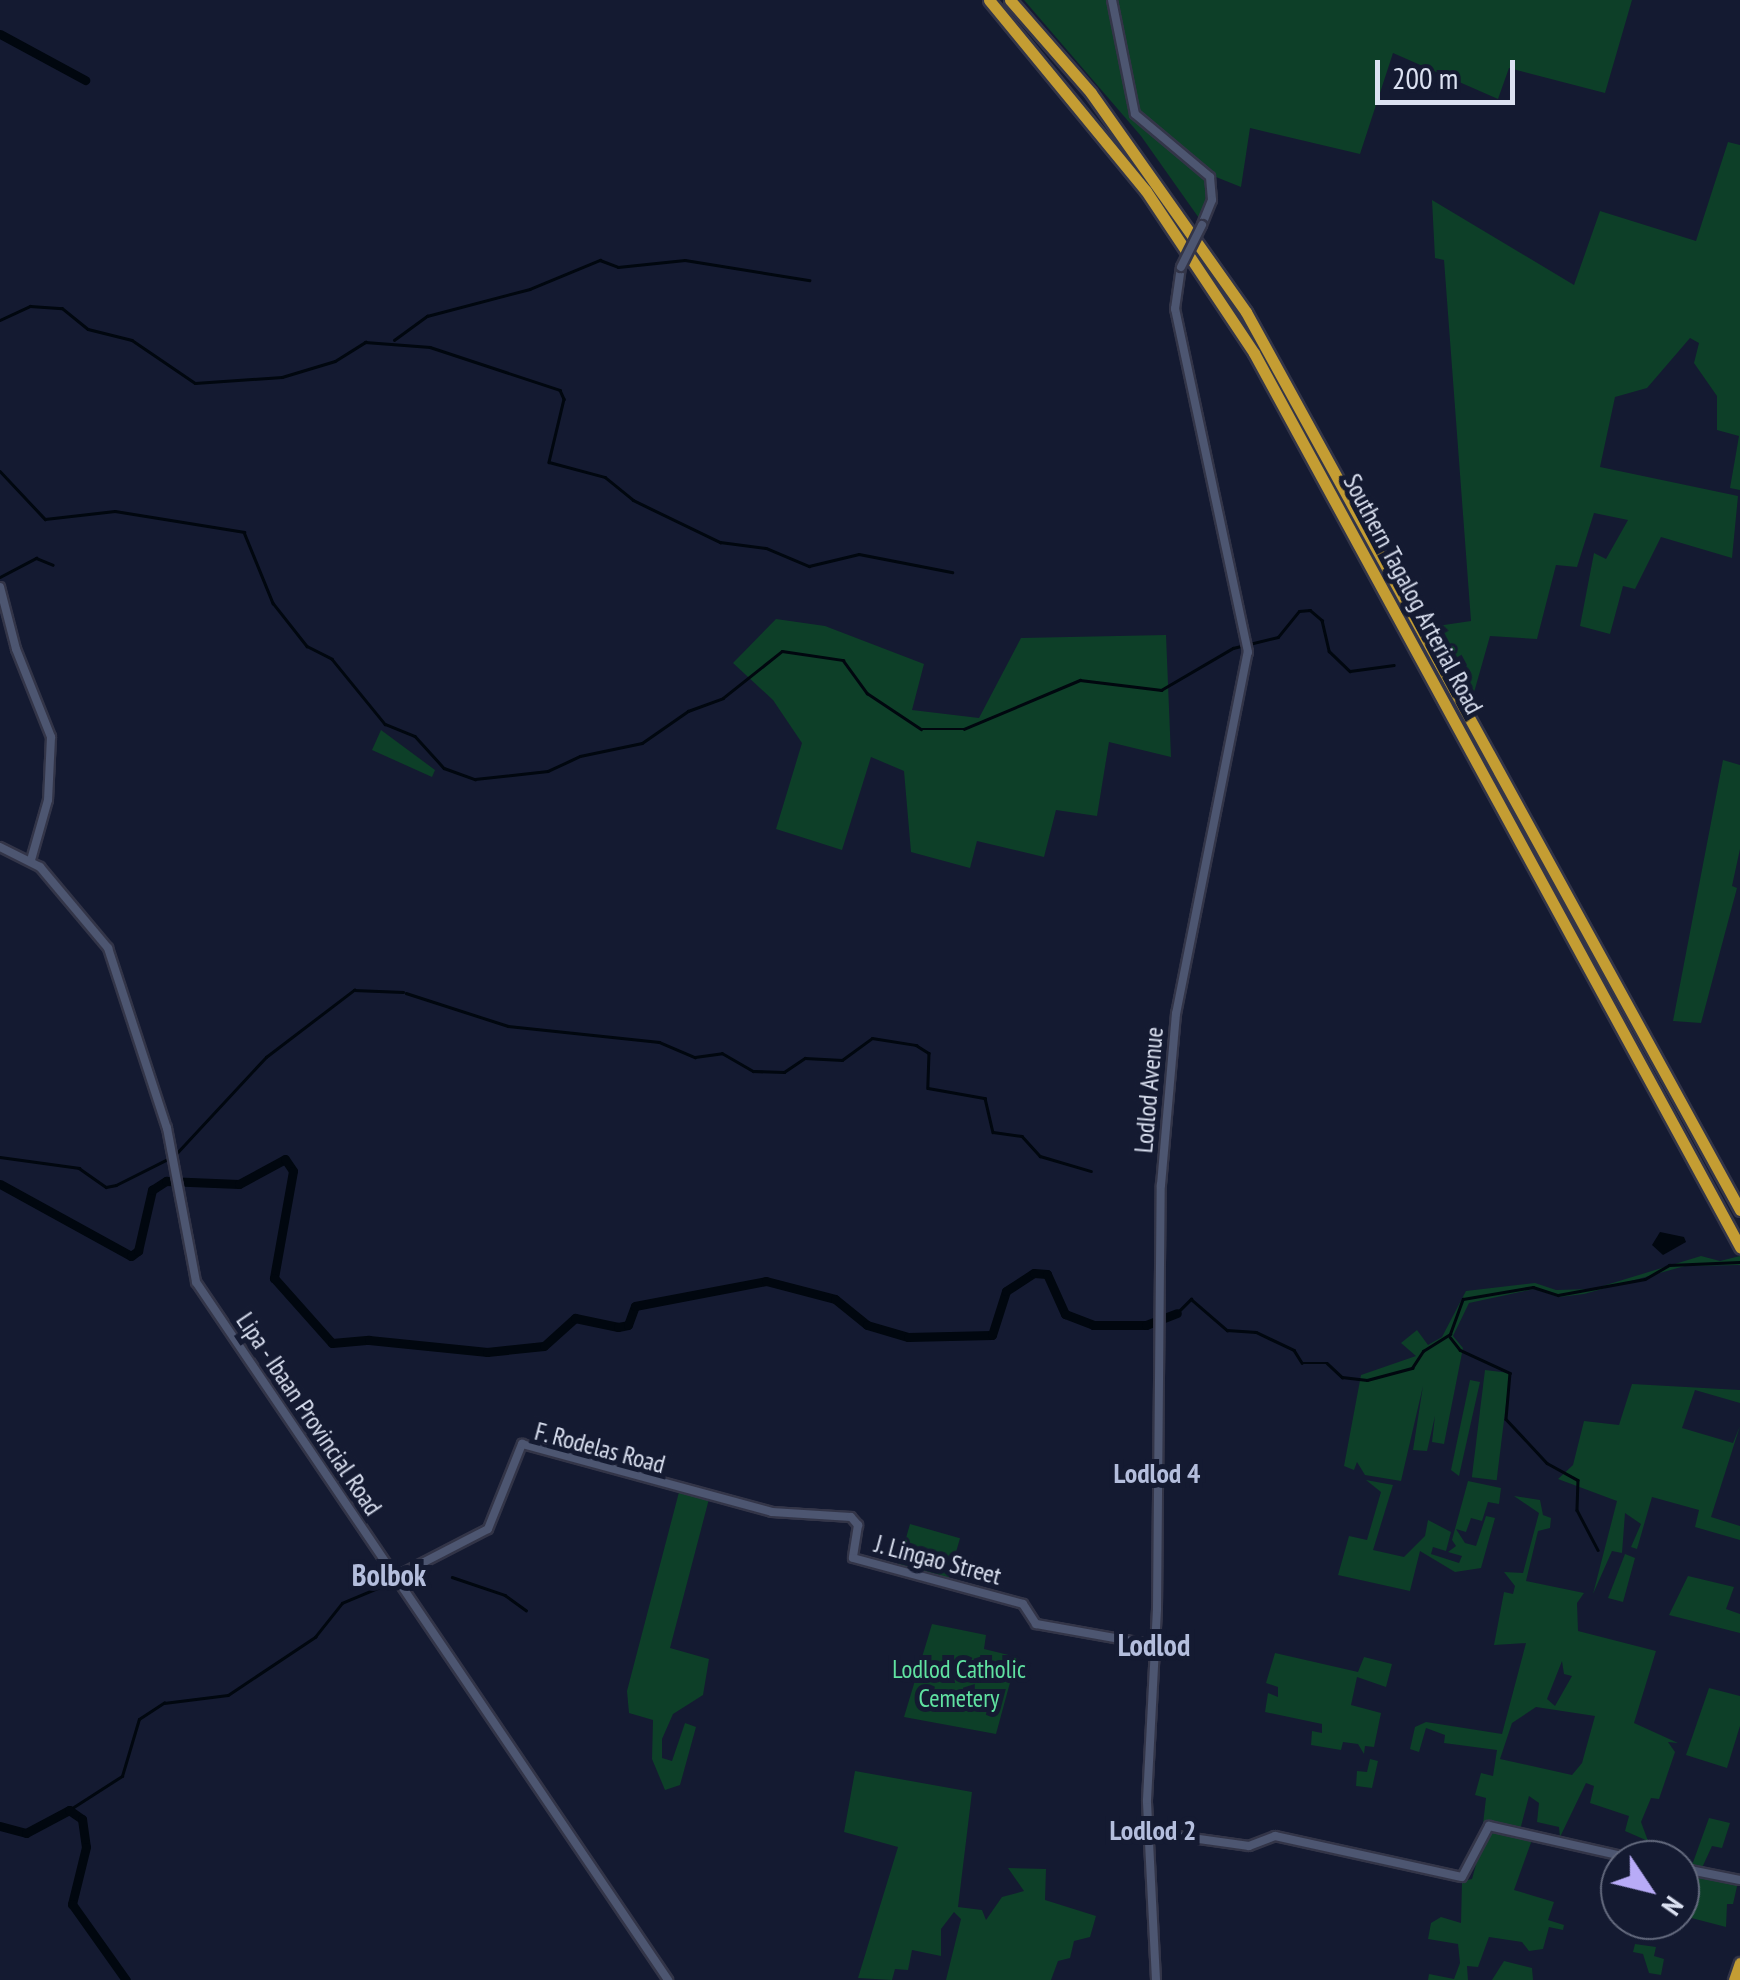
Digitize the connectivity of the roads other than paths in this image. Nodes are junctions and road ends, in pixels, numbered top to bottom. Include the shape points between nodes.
1 (989, 0) edge
2 (1010, 0) edge
3 (1112, 0) edge
4 (0, 587) edge
5 (0, 846) edge
6 (31, 860) junction
7 (1740, 1210) edge
8 (1738, 1244) edge
9 (856, 1521) joint
10 (397, 1576) junction
11 (1154, 1645) junction
12 (1148, 1832) junction
13 (1600, 1851) edge
14 (1700, 1872) edge
15 (1740, 1880) edge
16 (1740, 1963) edge
17 (668, 1980) edge
18 (1156, 1980) edge
19 (1734, 1980) edge

1 - 8 highway, Southern Tagalog Arterial Road via 1134,176 1254,353
2 - 7 highway, Southern Tagalog Arterial Road via 1102,108 1246,312
3 - 11 main road, Lodlod Avenue, bridge via 1136,114 1156,138 1200,162 1210,177 1212,200 1181,267 1174,309 1248,640 1172,1044 1158,1237
4 - 6 main road via 51,737 48,800
5 - 6 main road, Lipa - Ibaan Provincial Road
6 - 10 main road, Lipa - Ibaan Provincial Road via 106,943 172,1156 196,1282
9 - 10 main road, F. Rodelas Road via 772,1512 522,1444 488,1530
9 - 11 main road, J. Lingao Street via 853,1558 1023,1604 1036,1624
10 - 17 main road, Lipa - Ibaan Provincial Road
11 - 12 main road, Lodlod Avenue
12 - 13 main road via 1249,1846 1276,1836 1462,1877 1489,1826
12 - 18 main road, Lodlod Avenue
14 - 15 main road
16 - 19 highway

